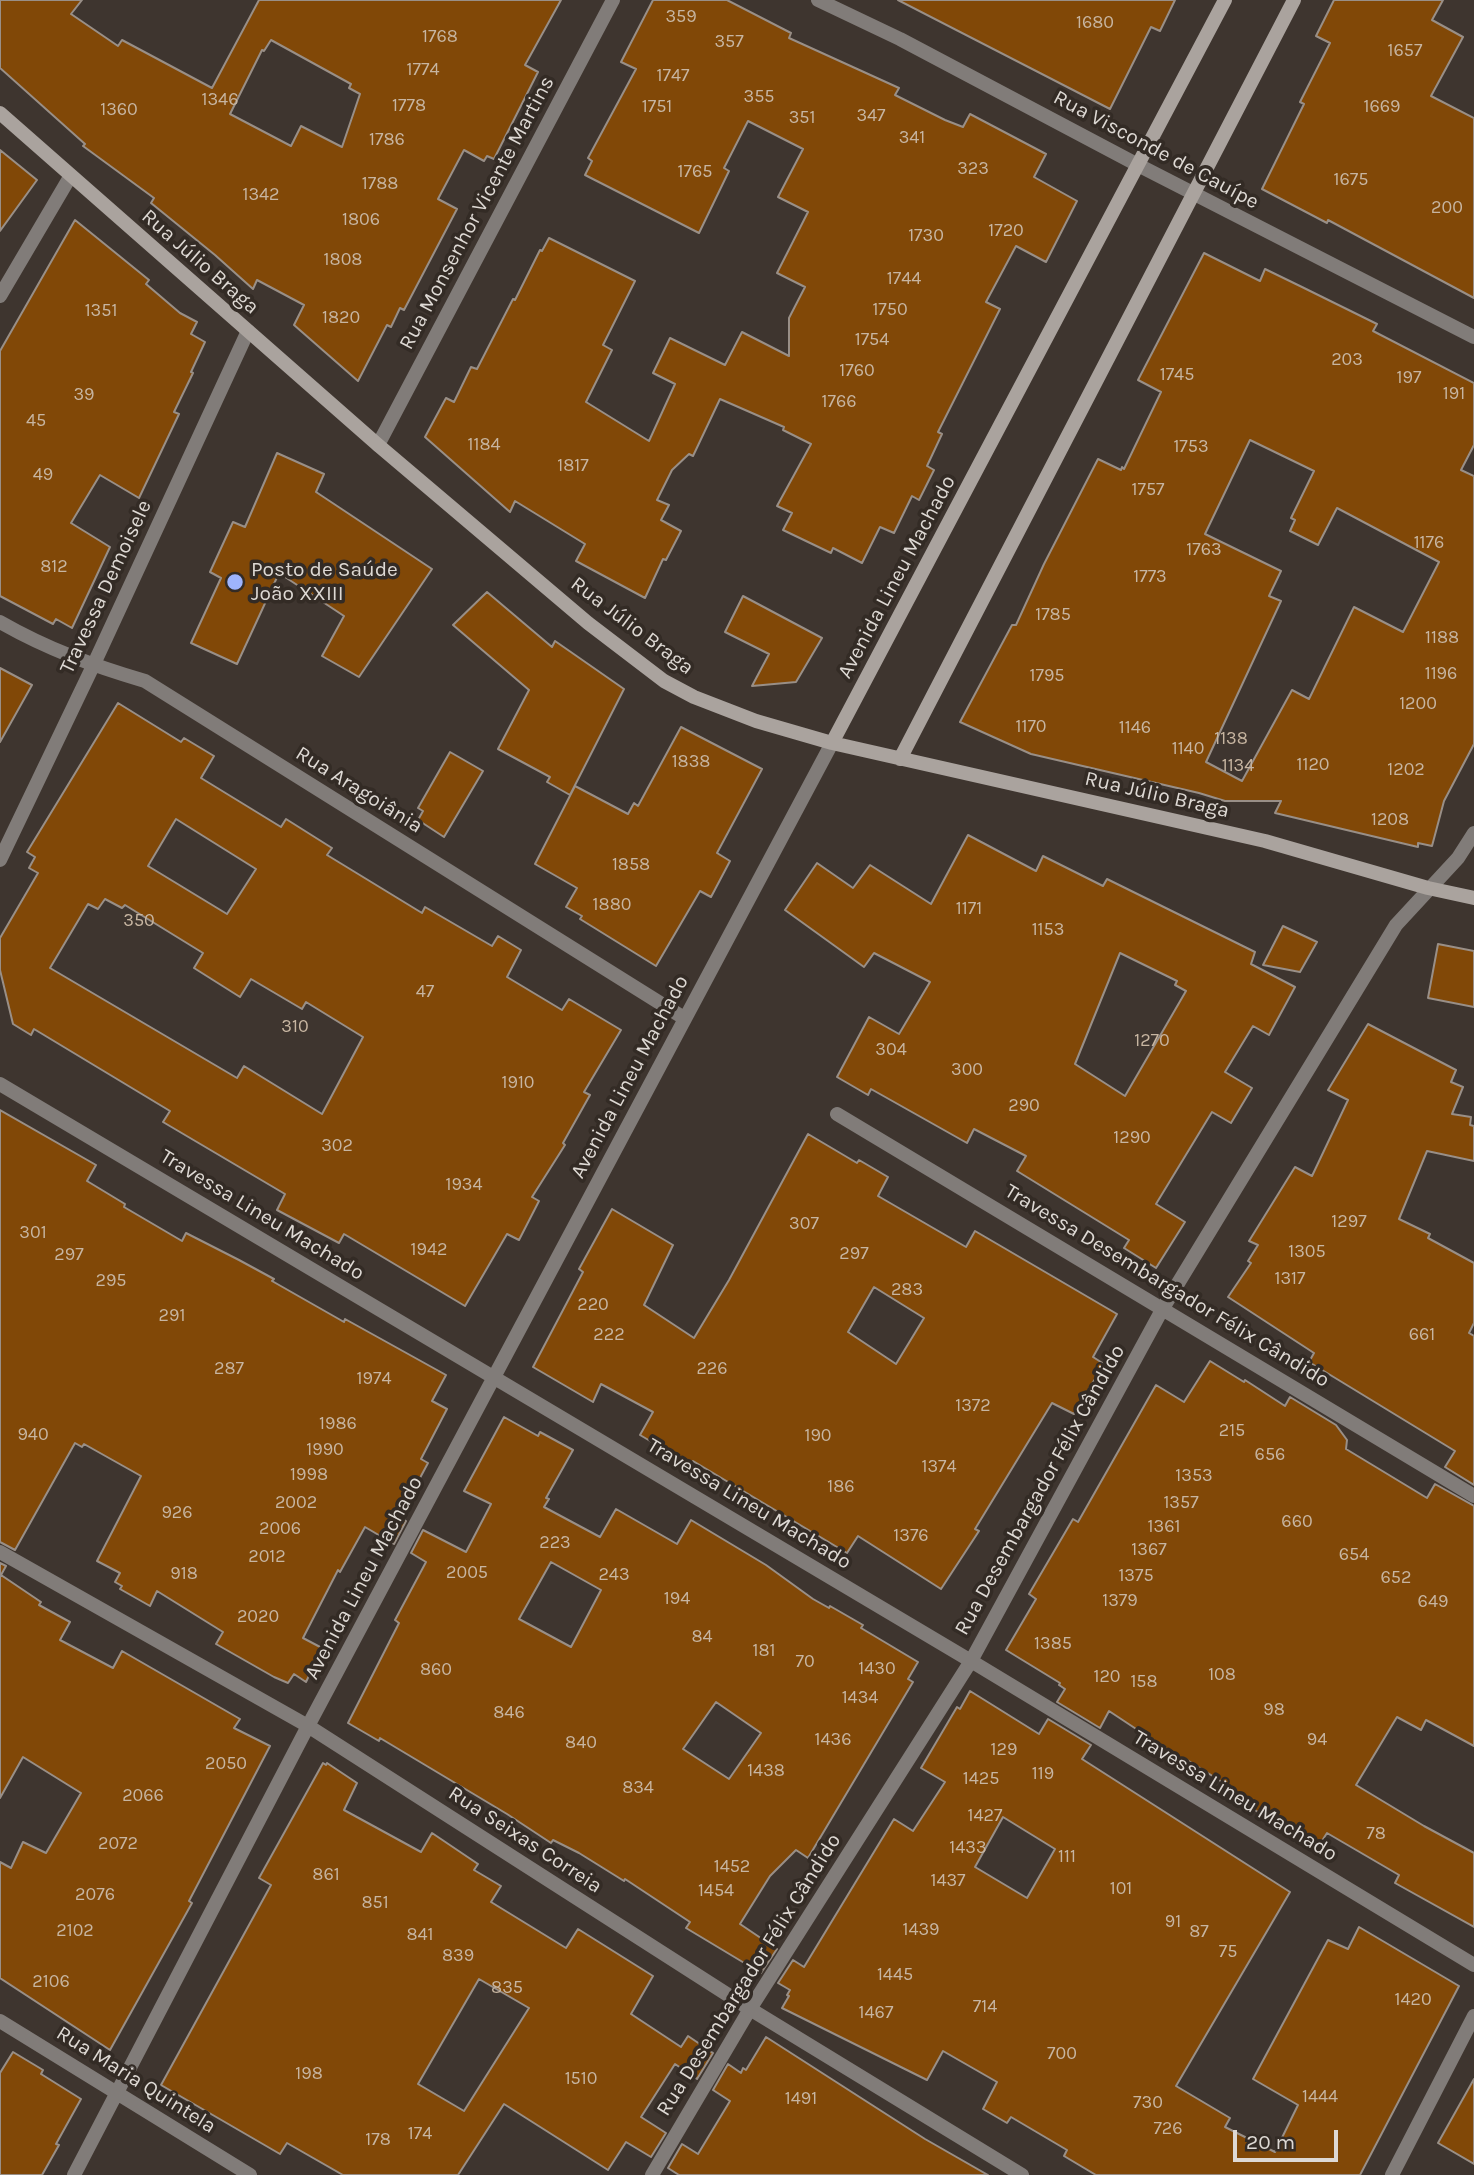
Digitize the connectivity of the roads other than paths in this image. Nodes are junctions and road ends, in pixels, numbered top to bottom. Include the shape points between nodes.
1 (613, 0) edge
2 (818, 0) edge
3 (1225, 0) edge
4 (1294, 0) edge
5 (0, 113) edge
6 (1138, 165) junction
7 (70, 177) junction
8 (1194, 194) junction
9 (0, 296) edge
10 (248, 331) junction
11 (1474, 337) edge
12 (378, 445) junction
13 (0, 622) edge
14 (93, 666) junction
15 (832, 743) junction
16 (900, 759) junction
17 (1474, 833) edge
18 (0, 860) edge
19 (1428, 888) junction
20 (1474, 898) edge
21 (684, 1018) junction
22 (0, 1084) edge
23 (837, 1114) dead end
24 (1163, 1308) junction
25 (494, 1377) junction
26 (1474, 1496) edge
27 (0, 1552) edge
28 (971, 1661) junction
29 (308, 1726) junction
30 (1474, 1965) edge
31 (750, 2009) junction
32 (1474, 2016) edge
33 (0, 2021) edge
34 (116, 2093) junction
35 (75, 2175) edge
36 (250, 2175) edge
37 (652, 2175) edge
38 (1022, 2175) edge
39 (1392, 2175) edge

1 - 12 street, Rua Monsenhor Vicente Martins
2 - 6 street, Rua Visconde de Cauípe
3 - 6 street, Avenida Lineu Machado
4 - 8 street
5 - 7 street, Rua Júlio Braga
6 - 8 street, Rua Visconde de Cauípe
6 - 15 street, Avenida Lineu Machado
7 - 9 street
7 - 10 street, Rua Júlio Braga
8 - 11 street, Rua Visconde de Cauípe
8 - 16 street
10 - 12 street, Rua Júlio Braga
10 - 14 street, Travessa Demoisele
12 - 15 street, Rua Júlio Braga via 588,623 664,681 694,698 756,721
13 - 14 street, Rua Aragoiânia via 38,644
14 - 18 street, Travessa Demoisele
14 - 21 street, Rua Aragoiânia via 145,681
15 - 16 street, Rua Júlio Braga
15 - 21 street, Avenida Lineu Machado
16 - 19 street, Rua Júlio Braga via 1265,841
17 - 19 street, Rua Desembargador Félix Cândido via 1458,858
19 - 20 street, Rua Júlio Braga
19 - 24 street, Rua Desembargador Félix Cândido via 1396,925
21 - 25 street, Avenida Lineu Machado
22 - 25 street, Travessa Lineu Machado
23 - 24 street, Travessa Desembargador Félix Cândido
24 - 26 street, Travessa Desembargador Félix Cândido
24 - 28 street, Rua Desembargador Félix Cândido
25 - 28 street, Travessa Lineu Machado
25 - 29 street, Avenida Lineu Machado
27 - 29 street, Rua Seixas Correia
28 - 30 street, Travessa Lineu Machado
28 - 31 street, Rua Desembargador Félix Cândido
29 - 31 street, Rua Seixas Correia
29 - 34 street, Avenida Lineu Machado
31 - 37 street, Rua Desembargador Félix Cândido
31 - 38 street, Rua Seixas Correia
32 - 39 street
33 - 34 street, Rua Maria Quintela
34 - 35 street, Avenida Lineu Machado
34 - 36 street, Rua Maria Quintela

